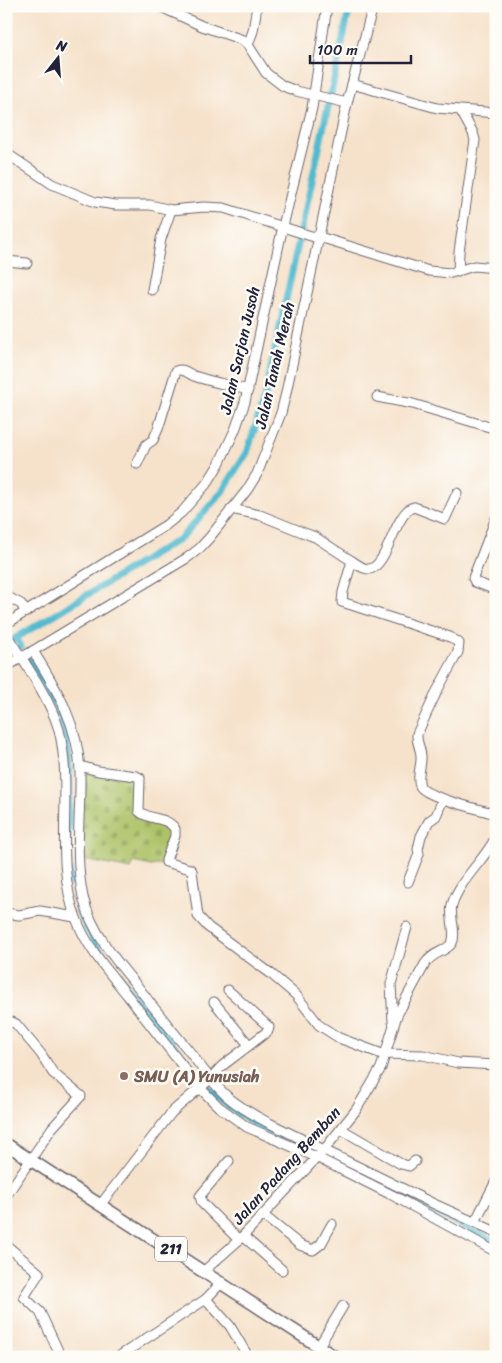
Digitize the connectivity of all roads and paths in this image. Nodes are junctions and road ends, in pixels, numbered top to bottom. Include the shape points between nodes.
1 (158, 6) edge
2 (257, 6) edge
3 (326, 6) edge
4 (373, 6) edge
5 (248, 45) junction
6 (352, 84) junction
7 (318, 96) junction
8 (343, 102) junction
9 (461, 111) junction
10 (496, 113) edge
11 (6, 153) edge
12 (171, 210) junction
13 (283, 226) junction
14 (314, 237) junction
15 (6, 262) edge
16 (27, 263) dead end
17 (496, 268) edge
18 (458, 272) junction
19 (152, 290) dead end
20 (248, 390) junction
21 (377, 397) dead end
22 (496, 429) edge
23 (137, 464) dead end
24 (457, 493) dead end
25 (231, 509) junction
26 (496, 518) edge
27 (352, 561) junction
28 (496, 590) edge
29 (6, 596) edge
30 (26, 612) junction
31 (6, 624) edge
32 (6, 634) edge
33 (33, 651) junction
34 (19, 654) junction
35 (6, 667) edge
36 (80, 766) junction
37 (443, 799) junction
38 (72, 811) junction
39 (496, 814) edge
40 (496, 837) edge
41 (408, 882) dead end
42 (6, 913) edge
43 (75, 918) junction
44 (407, 927) dead end
45 (228, 990) dead end
46 (214, 1002) dead end
47 (6, 1023) edge
48 (393, 1026) junction
49 (249, 1045) junction
50 (386, 1053) junction
51 (496, 1065) edge
52 (206, 1083) junction
53 (341, 1129) junction
54 (6, 1144) edge
55 (320, 1153) junction
56 (31, 1158) junction
57 (229, 1161) dead end
58 (414, 1161) dead end
59 (496, 1181) edge
60 (6, 1196) edge
61 (101, 1204) junction
62 (263, 1216) junction
63 (474, 1222) junction
64 (332, 1224) dead end
65 (496, 1232) edge
66 (241, 1238) junction
67 (6, 1244) edge
68 (496, 1252) edge
69 (204, 1270) junction
70 (282, 1270) dead end
71 (222, 1282) junction
72 (206, 1299) junction
73 (343, 1306) dead end
74 (319, 1346) junction
75 (61, 1357) edge
76 (118, 1357) edge
77 (245, 1357) edge
78 (335, 1357) edge

1 - 5 street via 202,26 236,36
2 - 5 street
3 - 7 street, Jalan Sarjan Jusoh
4 - 6 street, Jalan Tanah Merah
5 - 7 street via 274,81
6 - 8 street, Jalan Tanah Merah
6 - 9 street via 437,108
7 - 8 street
7 - 13 street, Jalan Sarjan Jusoh
8 - 14 street, Jalan Tanah Merah
9 - 10 street
9 - 18 street via 475,140
11 - 12 street via 52,184 95,202 150,205
12 - 13 street via 224,208
12 - 19 street via 161,239
13 - 14 street
13 - 20 street, Jalan Sarjan Jusoh
14 - 18 street via 429,271
14 - 25 street, Jalan Tanah Merah via 281,413 257,474
15 - 16 street
17 - 18 street via 474,266
20 - 23 street via 184,370 176,371 158,429
20 - 30 street, Jalan Sarjan Jusoh via 241,415 219,464 182,512 154,533
21 - 22 street via 413,404
24 - 27 street via 445,519 414,507 405,511 375,566 365,568
25 - 27 street via 260,515 315,537
25 - 33 street, Jalan Tanah Merah via 210,537 187,558
26 - 28 street via 473,578 475,582
27 - 37 street via 342,602 450,637 459,643 458,652 430,704 416,740 421,753 420,786 430,795
29 - 30 street
30 - 31 street, Jalan Sarjan Jusoh
32 - 34 street
33 - 34 street, Jalan Tanah Merah
33 - 36 street via 72,724
34 - 35 street, Jalan Tanah Merah
34 - 38 street via 58,729
36 - 38 street
36 - 50 street via 140,778 139,811 175,829 166,862 192,871 198,916 203,922 296,995 319,1025 354,1045
37 - 39 street
37 - 41 street via 436,816 429,821 421,836 419,854
38 - 43 street via 65,841
38 - 52 street via 84,899 90,916 114,958
40 - 48 street via 452,904 452,943 428,958
42 - 43 street via 19,915 40,911
43 - 52 street via 91,949
44 - 48 street via 391,984
45 - 49 street via 269,1027
46 - 49 street
47 - 56 street via 16,1024 42,1054 53,1073 81,1096
48 - 50 street, Jalan Padang Bemban
49 - 52 street
50 - 51 street
50 - 53 street, Jalan Padang Bemban via 370,1088
52 - 55 street
52 - 55 street via 235,1119 264,1135
52 - 61 street via 172,1112
53 - 55 street, Jalan Padang Bemban
53 - 58 street via 402,1164 409,1166
54 - 56 main road, 211
55 - 62 street, Jalan Padang Bemban
55 - 63 street
55 - 68 street
56 - 60 street
56 - 61 main road, 211
57 - 66 street via 200,1196 202,1203
59 - 63 street
61 - 69 main road, 211
62 - 64 street via 300,1245 313,1250 321,1244
62 - 66 street, Jalan Padang Bemban
63 - 65 street
66 - 69 street, Jalan Padang Bemban
66 - 70 street
67 - 75 street via 39,1273 24,1299 40,1312
69 - 71 main road, 211
71 - 72 street
71 - 74 main road, 211
72 - 76 street
72 - 77 street via 230,1326 246,1353
73 - 74 street
74 - 78 main road, 211

